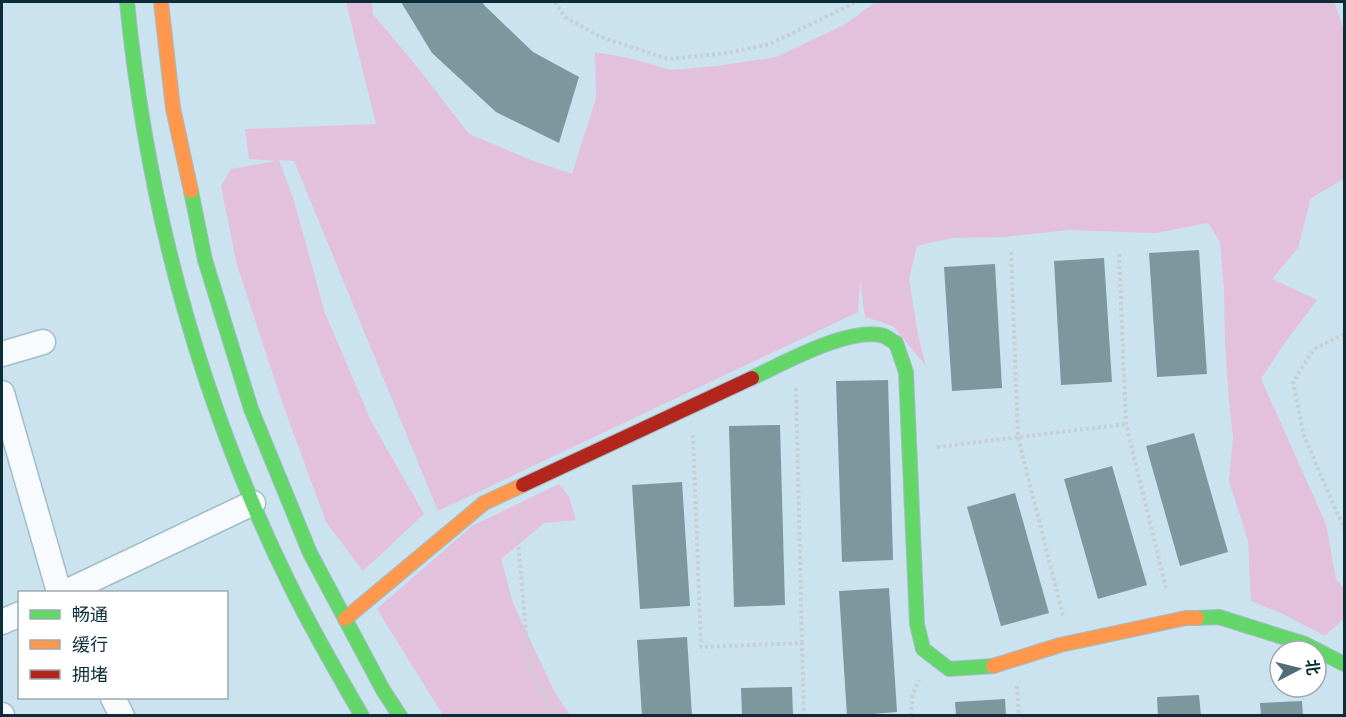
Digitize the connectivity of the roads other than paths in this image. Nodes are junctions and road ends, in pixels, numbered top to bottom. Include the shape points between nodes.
1 (127, 2) edge
2 (161, 2) edge
3 (43, 342) dead end
4 (2, 354) edge
5 (2, 393) edge
6 (253, 503) junction
7 (59, 591) edge
8 (68, 591) edge
9 (18, 615) edge
10 (345, 619) junction
11 (2, 622) edge
12 (1344, 664) edge
13 (114, 699) edge
14 (122, 716) edge
15 (362, 716) edge
16 (400, 716) edge

1 - 6 street via 149,164 172,267 202,369
2 - 10 street via 173,108 205,260 251,409 310,553
3 - 4 street
5 - 7 street
6 - 8 street
6 - 15 street via 280,565
9 - 11 street
10 - 12 street via 484,503 795,357 855,334 883,336 896,343 906,372 917,624 923,649 949,669 989,667 1083,640 1186,618 1219,617 1305,644
10 - 16 street
13 - 14 street

